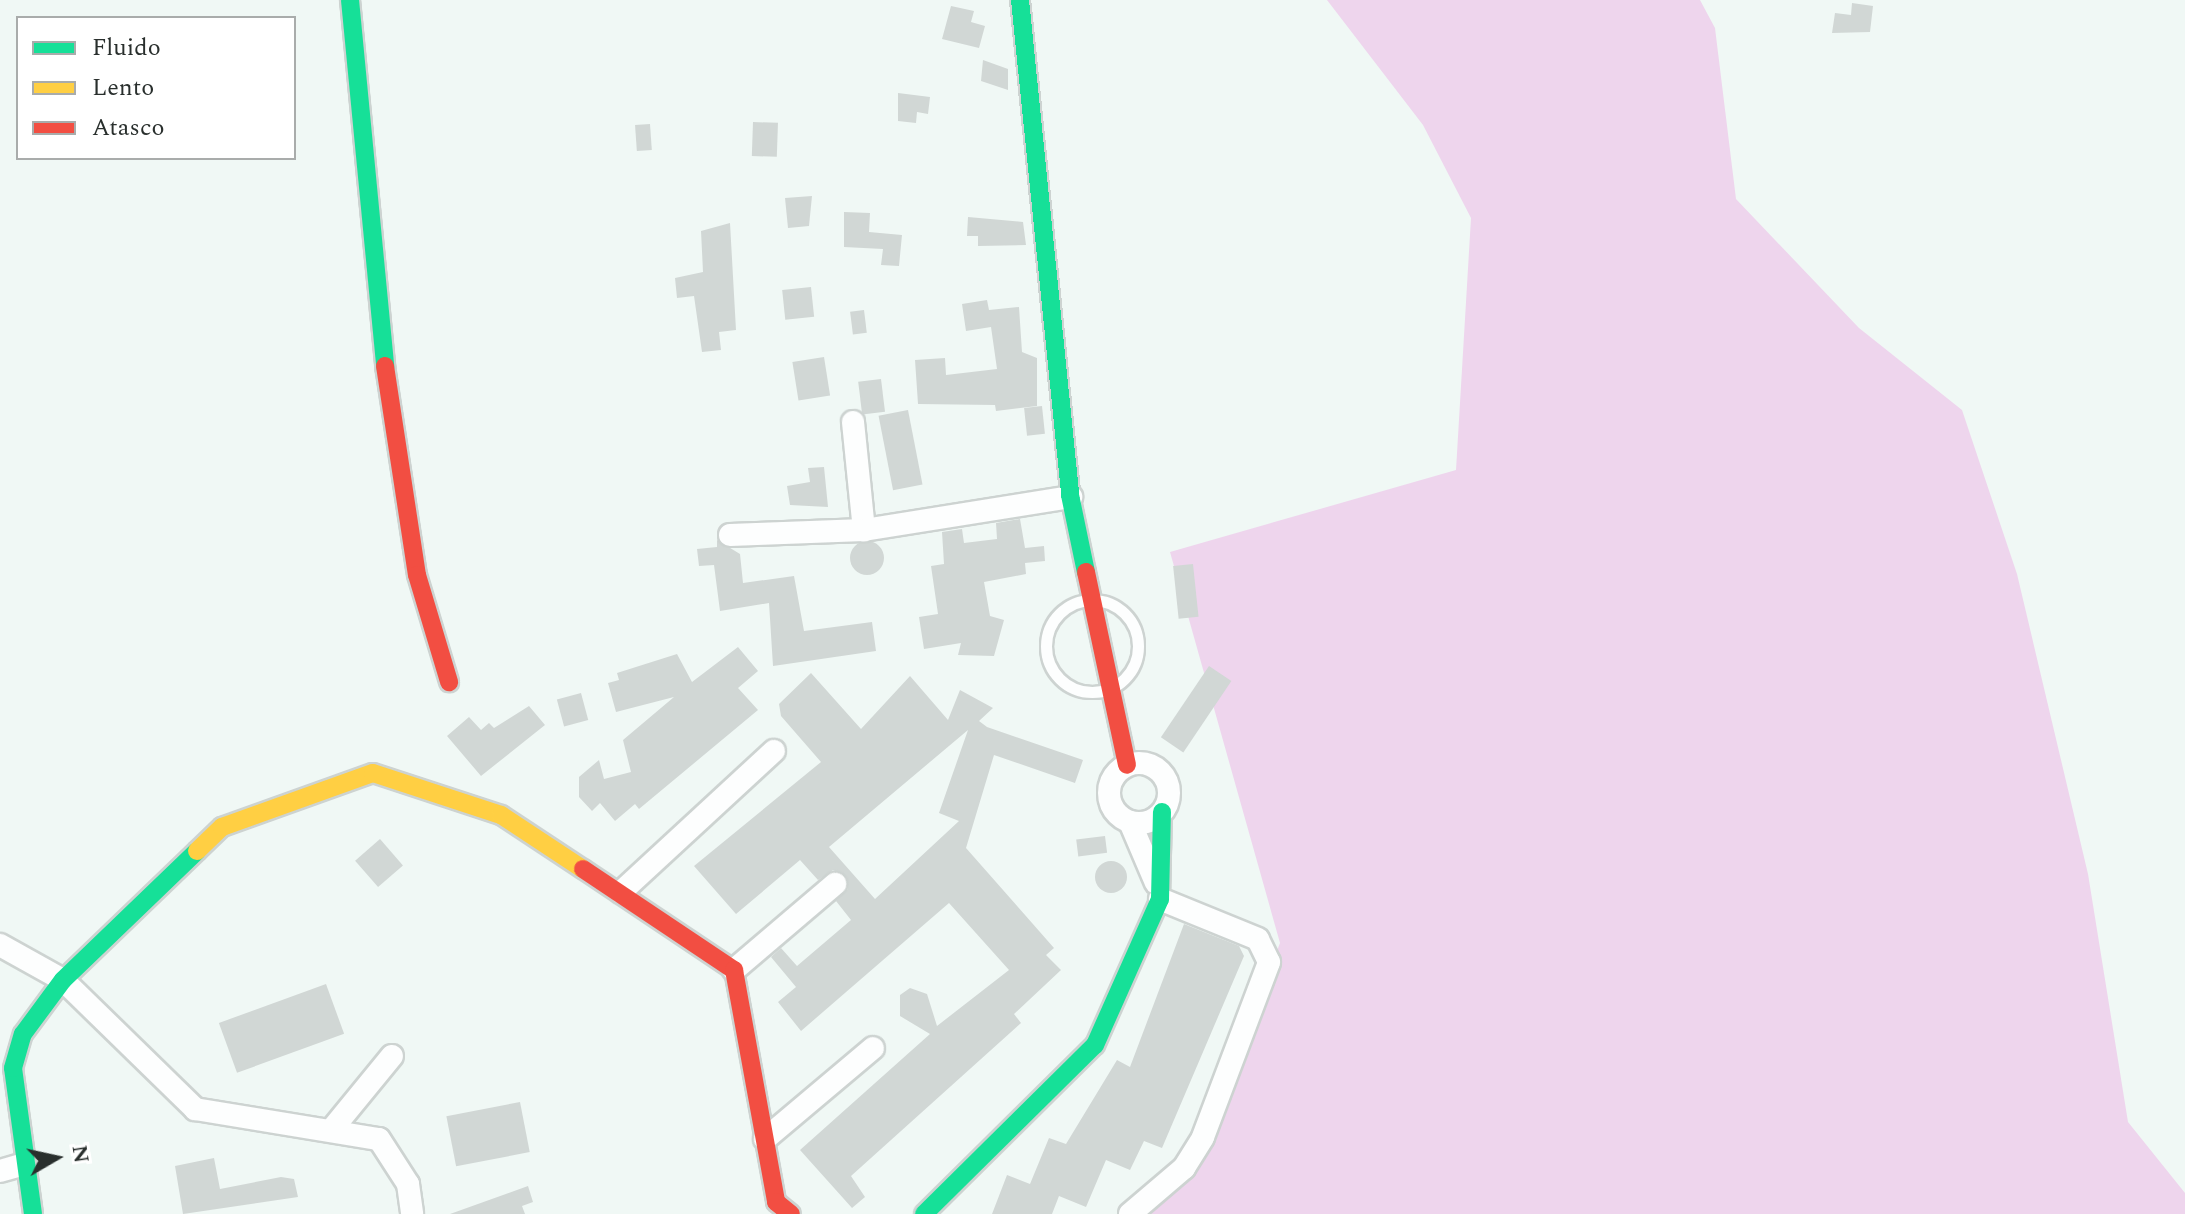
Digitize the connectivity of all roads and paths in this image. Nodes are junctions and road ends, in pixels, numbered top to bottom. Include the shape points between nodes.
1 (350, 0) edge
2 (1020, 0) edge
3 (853, 422) dead end
4 (1071, 497) junction
5 (864, 530) junction
6 (730, 535) dead end
7 (1092, 601) junction
8 (449, 682) dead end
9 (1110, 687) junction
10 (774, 751) dead end
11 (1127, 765) junction
12 (1162, 812) junction
13 (1130, 822) junction
14 (835, 884) dead end
15 (621, 892) junction
16 (1159, 894) junction
17 (0, 945) edge
18 (734, 970) junction
19 (63, 980) junction
20 (873, 1048) dead end
21 (392, 1056) dead end
22 (333, 1128) junction
23 (765, 1139) junction
24 (24, 1164) junction
25 (0, 1171) edge
26 (33, 1214) edge
27 (412, 1214) edge
28 (791, 1214) edge
29 (924, 1214) edge
30 (1130, 1214) edge

1 - 8 street via 385,367 417,575
2 - 4 street
3 - 5 street
4 - 5 street
4 - 7 street
5 - 6 street
7 - 9 street
7 - 9 lane via 1124,611 1138,637 1135,665
7 - 9 lane via 1055,616 1048,662 1069,687
9 - 11 street
10 - 15 street
11 - 12 street via 1160,772 1168,796
11 - 13 street via 1109,794
12 - 13 street
12 - 16 street
13 - 16 street
14 - 18 street
15 - 18 street
15 - 19 street via 501,815 373,773 222,827
16 - 29 street via 1095,1045
16 - 30 street via 1258,939 1269,962 1203,1137 1184,1168
17 - 19 street
18 - 23 street
19 - 22 street via 195,1109
19 - 24 street via 23,1034 13,1068
20 - 23 street
21 - 22 street
22 - 27 street via 379,1139 393,1151
23 - 28 street via 776,1202
24 - 25 street
24 - 26 street

